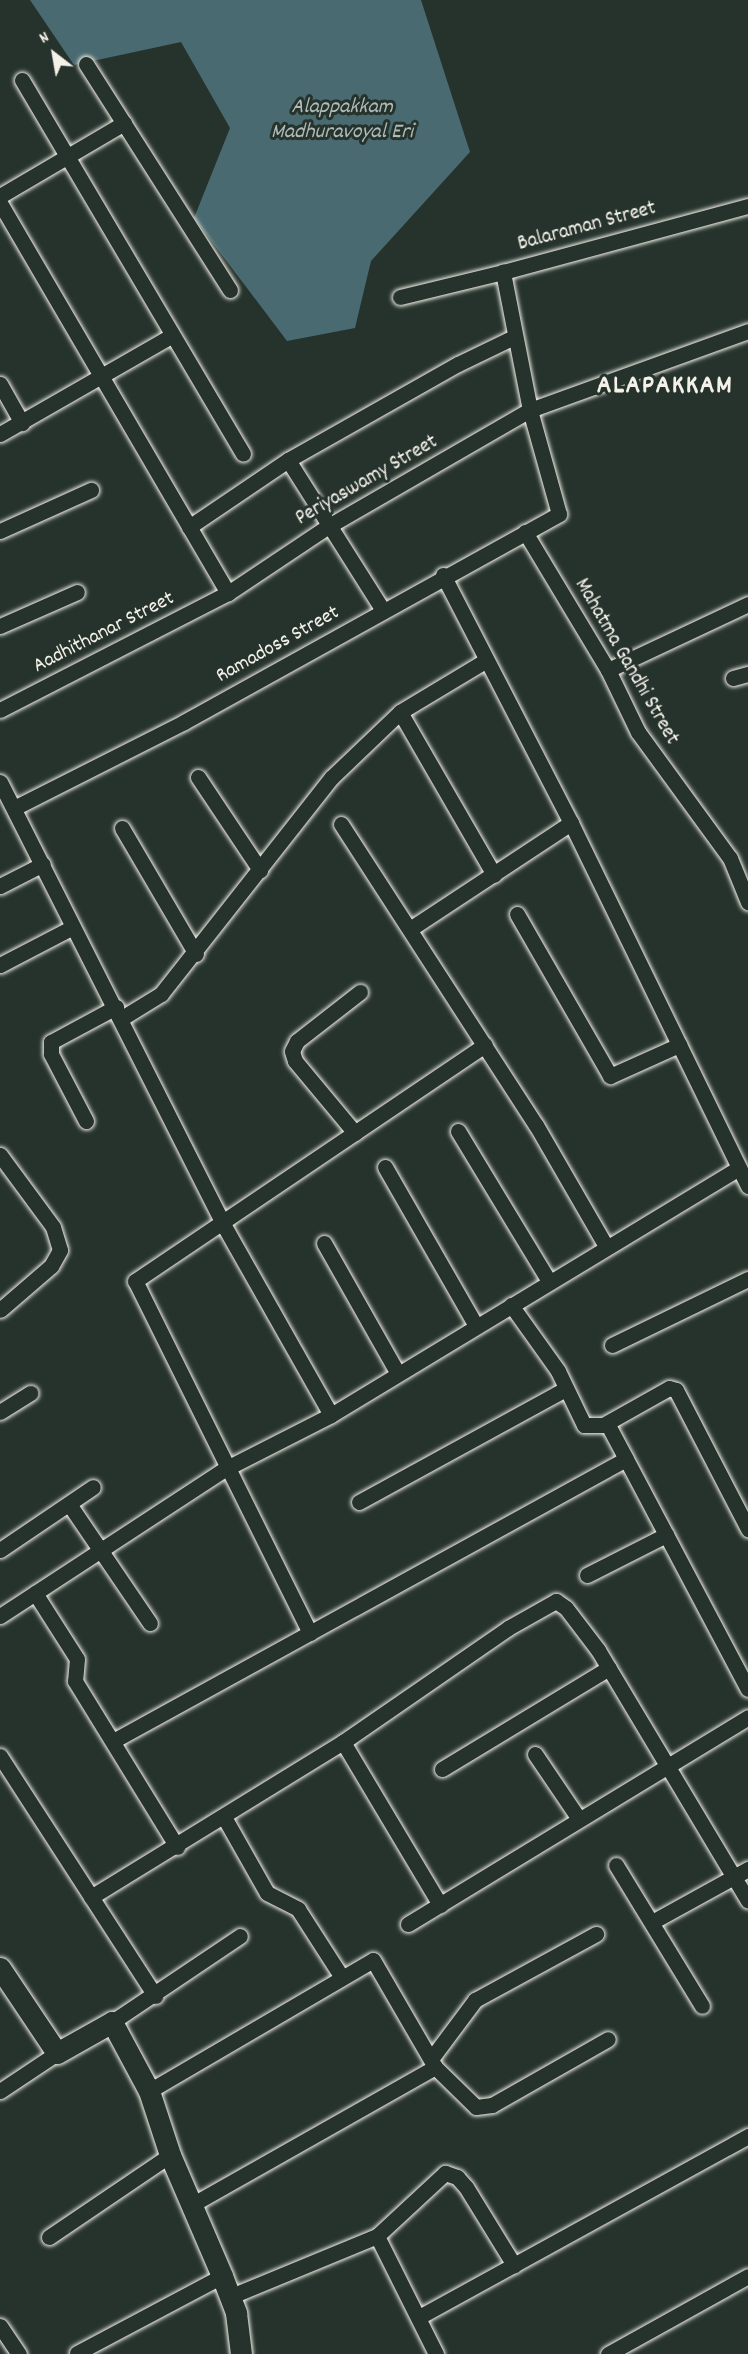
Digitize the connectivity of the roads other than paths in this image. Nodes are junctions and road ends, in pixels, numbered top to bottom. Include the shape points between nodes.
1 (86, 64) dead end
2 (22, 80) dead end
3 (124, 123) junction
4 (68, 156) junction
5 (0, 196) edge
6 (0, 203) edge
7 (748, 206) edge
8 (503, 272) junction
9 (230, 290) dead end
10 (400, 297) dead end
11 (748, 331) edge
12 (171, 336) junction
13 (514, 337) junction
14 (102, 377) junction
15 (0, 384) edge
16 (530, 410) junction
17 (22, 423) junction
18 (0, 434) edge
19 (243, 453) dead end
20 (288, 460) junction
21 (92, 490) dead end
22 (559, 514) joint
23 (189, 527) junction
24 (327, 527) junction
25 (0, 531) edge
26 (525, 532) junction
27 (443, 575) junction
28 (77, 592) dead end
29 (228, 593) junction
30 (748, 604) edge
31 (383, 610) junction
32 (0, 626) edge
33 (485, 661) junction
34 (608, 670) junction
35 (0, 710) edge
36 (400, 711) junction
37 (198, 777) dead end
38 (1, 786) edge
39 (14, 808) junction
40 (571, 823) junction
41 (341, 824) dead end
42 (122, 828) dead end
43 (43, 864) junction
44 (260, 870) junction
45 (494, 875) junction
46 (0, 886) edge
47 (748, 902) edge
48 (517, 914) dead end
49 (73, 927) junction
50 (410, 929) junction
51 (196, 954) junction
52 (0, 965) edge
53 (360, 992) dead end
54 (119, 1012) junction
55 (485, 1045) junction
56 (679, 1045) junction
57 (86, 1121) dead end
58 (458, 1131) dead end
59 (355, 1133) junction
60 (0, 1155) edge
61 (385, 1167) dead end
62 (739, 1168) junction
63 (748, 1186) edge
64 (223, 1224) junction
65 (324, 1243) dead end
66 (606, 1246) junction
67 (748, 1279) edge
68 (549, 1281) junction
69 (511, 1305) junction
70 (0, 1310) edge
71 (476, 1326) junction
72 (612, 1345) dead end
73 (398, 1374) junction
74 (565, 1389) junction
75 (30, 1393) dead end
76 (0, 1412) edge
77 (331, 1415) junction
78 (604, 1424) junction
79 (626, 1459) junction
80 (225, 1469) junction
81 (93, 1487) dead end
82 (359, 1502) dead end
83 (69, 1504) junction
84 (748, 1529) edge
85 (666, 1534) junction
86 (0, 1550) edge
87 (102, 1550) junction
88 (587, 1575) dead end
89 (35, 1593) junction
90 (0, 1616) edge
91 (150, 1623) dead end
92 (310, 1633) junction
93 (609, 1668) junction
94 (748, 1689) edge
95 (748, 1717) edge
96 (113, 1741) junction
97 (343, 1742) junction
98 (535, 1754) dead end
99 (0, 1756) edge
100 (668, 1764) junction
101 (442, 1769) dead end
102 (225, 1817) junction
103 (579, 1819) junction
104 (177, 1847) junction
105 (616, 1865) dead end
106 (748, 1869) edge
107 (734, 1875) junction
108 (91, 1897) junction
109 (748, 1901) edge
110 (440, 1905) junction
111 (652, 1922) junction
112 (408, 1924) dead end
113 (596, 1934) dead end
114 (240, 1936) dead end
115 (0, 1968) edge
116 (341, 1976) junction
117 (155, 1996) junction
118 (702, 2006) dead end
119 (112, 2022) junction
120 (608, 2039) dead end
121 (57, 2052) junction
122 (433, 2063) junction
123 (0, 2091) edge
124 (149, 2091) junction
125 (748, 2136) edge
126 (170, 2155) junction
127 (193, 2204) junction
128 (377, 2236) junction
129 (49, 2237) dead end
130 (514, 2265) junction
131 (222, 2276) junction
132 (748, 2276) edge
133 (230, 2297) junction
134 (419, 2317) junction
135 (0, 2326) edge
136 (77, 2353) edge
137 (19, 2354) edge
138 (241, 2354) edge
139 (436, 2354) edge
140 (608, 2354) edge

1 - 3 street
2 - 4 street
3 - 4 street
3 - 9 street
4 - 5 street
4 - 12 street
6 - 14 street
7 - 8 street, Balaraman Street
8 - 10 street
8 - 13 street, Balaraman Street
11 - 16 street, Periyaswamy Street
12 - 14 street
12 - 19 street
13 - 16 street, Balaraman Street
13 - 20 street via 458,364
14 - 17 street
14 - 23 street
15 - 17 street
16 - 22 street, Balaraman Street
16 - 24 street, Periyaswamy Street
17 - 18 street
20 - 23 street
20 - 24 street
21 - 25 street
22 - 26 street, Ramadoss Street
23 - 29 street
24 - 29 street, Periyaswamy Street
24 - 31 street
26 - 27 street, Ramadoss Street
26 - 34 street, Mahatma Gandhi Street
27 - 31 street, Ramadoss Street
27 - 33 street
28 - 32 street
29 - 35 street, Aadhithanar Street
30 - 34 street
31 - 39 street, Ramadoss Street via 184,722
33 - 36 street
33 - 40 street
34 - 47 street, Mahatma Gandhi Street via 638,732 729,858
36 - 44 street via 331,778
36 - 45 street
37 - 44 street
38 - 39 street
39 - 43 street
40 - 45 street
40 - 56 street
41 - 50 street
42 - 51 street
43 - 46 street
43 - 49 street
44 - 51 street
45 - 50 street
48 - 56 street via 610,1076
49 - 52 street
49 - 54 street
50 - 55 street
51 - 54 street via 161,994
53 - 59 street via 297,1041 292,1051 295,1061
54 - 57 street via 51,1042 51,1054
54 - 64 street
55 - 59 street
55 - 66 street
56 - 62 street
58 - 68 street
59 - 64 street
60 - 70 street via 58,1237 60,1250 51,1266
61 - 71 street
62 - 63 street
62 - 66 street
64 - 77 street
64 - 80 street via 135,1281
65 - 73 street
66 - 68 street
67 - 72 street
68 - 69 street
69 - 71 street
69 - 74 street via 558,1371
71 - 73 street
73 - 77 street
74 - 78 street via 585,1427
74 - 82 street
75 - 76 street
77 - 80 street
78 - 79 street
78 - 84 street via 669,1388 676,1389
79 - 85 street
79 - 92 street
80 - 87 street
80 - 92 street
81 - 83 street
83 - 86 street
83 - 87 street
85 - 88 street
85 - 94 street
87 - 89 street
87 - 91 street
89 - 90 street
89 - 96 street via 77,1659 75,1681
92 - 96 street
93 - 97 street via 566,1608 556,1601
93 - 100 street
93 - 101 street
95 - 100 street
96 - 104 street
97 - 102 street
97 - 110 street
98 - 103 street
99 - 108 street
100 - 103 street
100 - 107 street
102 - 104 street
102 - 116 street via 267,1893 298,1910
103 - 110 street
104 - 108 street
105 - 111 street
106 - 107 street
107 - 109 street
107 - 111 street
108 - 117 street
110 - 112 street
111 - 118 street
113 - 122 street via 475,2000
114 - 117 street
115 - 121 street
116 - 122 street via 373,1960
116 - 124 street
117 - 119 street
119 - 121 street
119 - 124 street
120 - 122 street via 483,2108 476,2107
121 - 123 street
122 - 127 street
124 - 126 street
125 - 130 street
126 - 127 street
126 - 129 street
127 - 131 street
128 - 130 street via 438,2178 451,2174 466,2187
128 - 133 street
128 - 134 street
130 - 134 street
131 - 133 street
131 - 136 street
132 - 140 street
133 - 138 street
134 - 139 street
135 - 137 street

